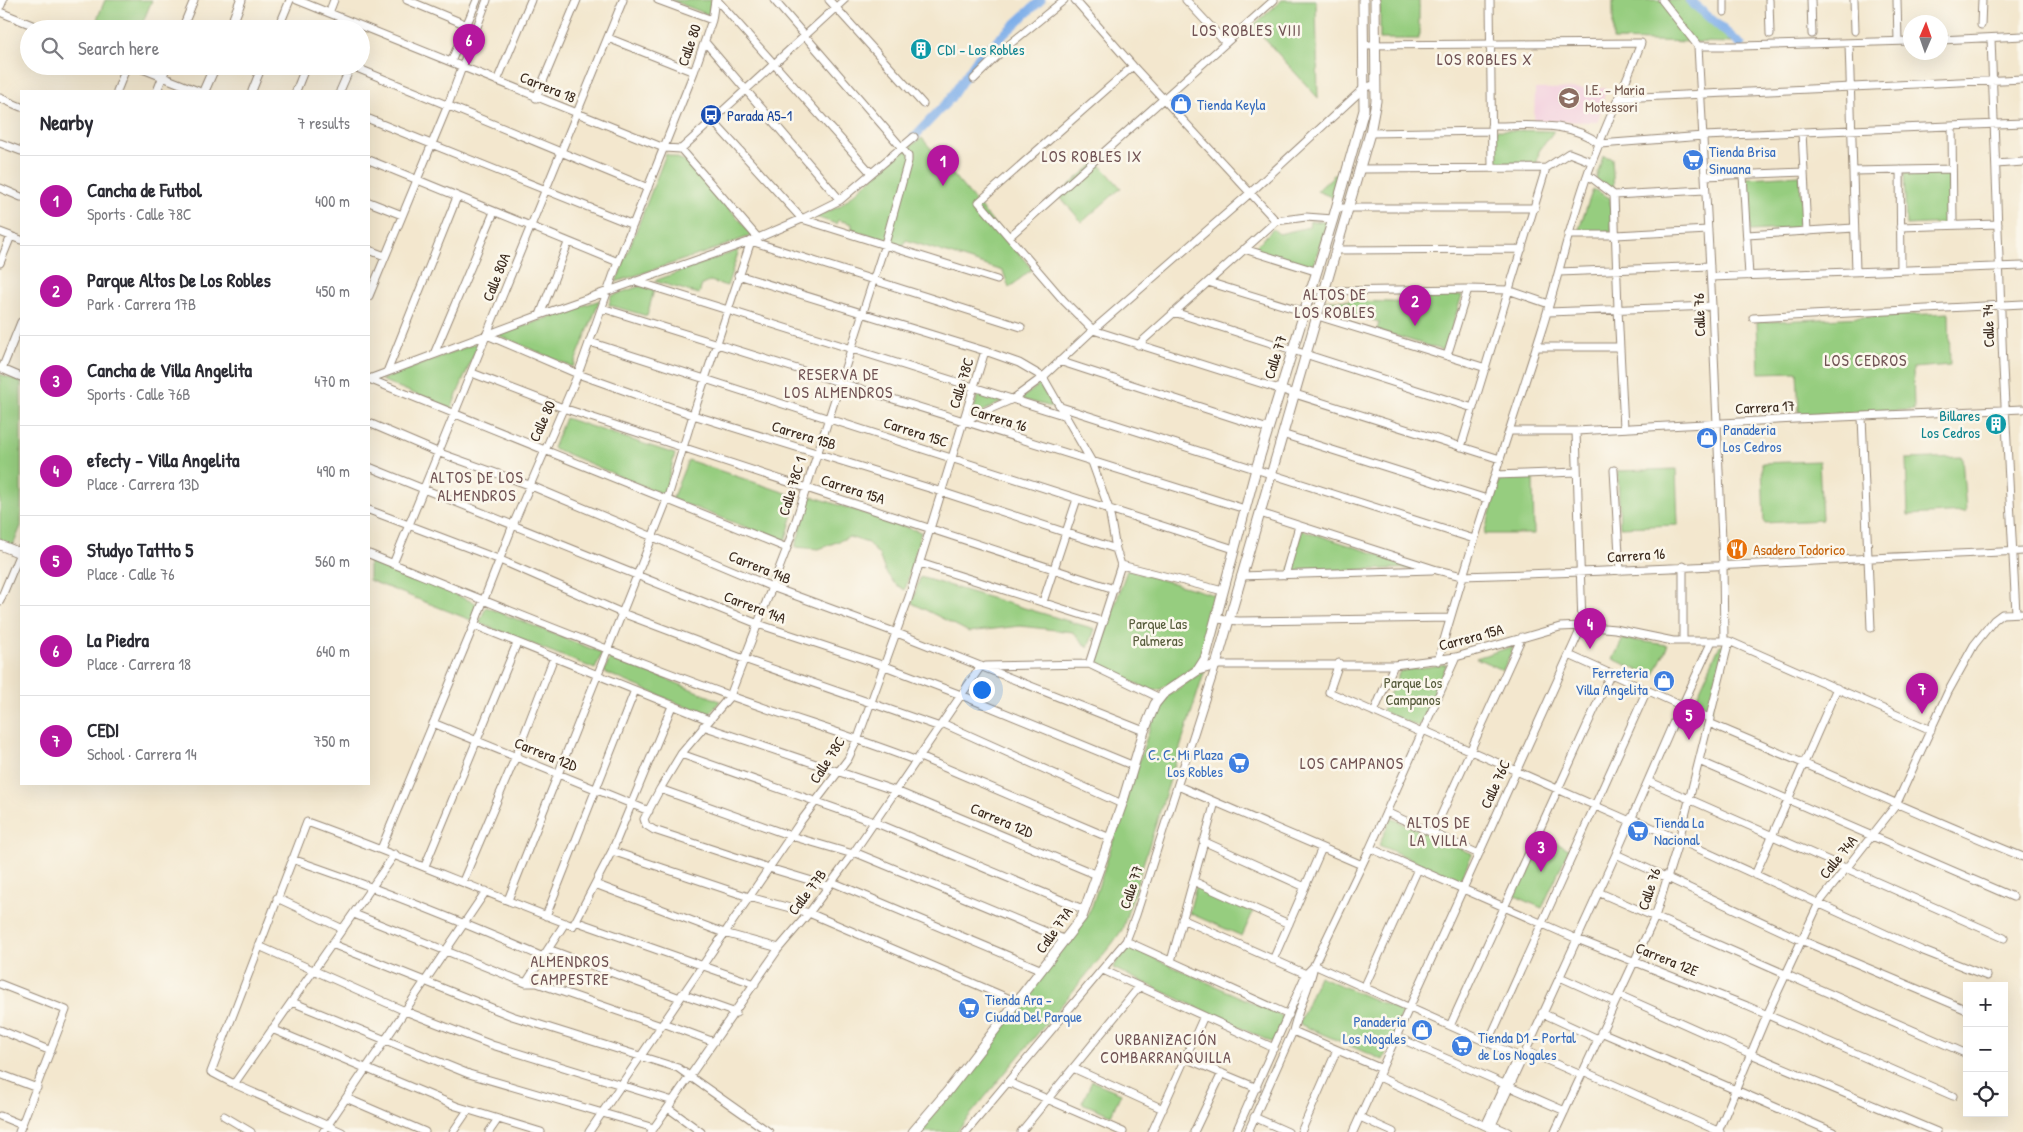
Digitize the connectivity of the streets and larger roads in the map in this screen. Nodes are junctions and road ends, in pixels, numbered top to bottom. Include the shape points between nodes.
1 (2, 0) edge
2 (194, 0) edge
3 (241, 0) edge
4 (290, 0) edge
5 (297, 0) edge
6 (334, 0) edge
7 (407, 0) edge
8 (477, 0) edge
9 (487, 0) edge
10 (531, 0) edge
11 (577, 0) edge
12 (624, 0) edge
13 (658, 0) edge
14 (716, 0) edge
15 (774, 0) edge
16 (829, 0) edge
17 (844, 0) edge
18 (1064, 0) edge
19 (1075, 0) edge
20 (1186, 0) edge
21 (1274, 0) edge
22 (1363, 0) edge
23 (1375, 0) edge
24 (1490, 0) edge
25 (1662, 0) edge
26 (1724, 0) edge
27 (1769, 0) edge
28 (1811, 0) edge
29 (1854, 0) edge
30 (1896, 0) edge
31 (1982, 0) edge
32 (0, 5) edge
33 (836, 7) junction
34 (0, 12) edge
35 (1724, 12) dead end
36 (329, 13) junction
37 (20, 20) edge
38 (186, 20) edge
39 (233, 20) edge
40 (282, 20) edge
41 (346, 20) edge
42 (712, 20) junction
43 (467, 24) junction
44 (1981, 26) dead end
45 (370, 29) edge
46 (1854, 30) dead end
47 (1770, 34) dead end
48 (1812, 34) dead end
49 (805, 35) junction
50 (2023, 36) edge
51 (608, 38) junction
52 (1991, 38) junction
53 (1948, 40) edge
54 (1898, 41) junction
55 (1903, 41) edge
56 (704, 42) junction
57 (1226, 43) junction
58 (1849, 43) junction
59 (1375, 44) junction
60 (1490, 44) junction
61 (1364, 45) junction
62 (1698, 46) junction
63 (451, 62) junction
64 (775, 63) junction
65 (1132, 66) junction
66 (462, 67) junction
67 (694, 72) junction
68 (370, 74) edge
69 (123, 75) edge
70 (158, 75) edge
71 (210, 75) edge
72 (258, 75) edge
73 (302, 75) edge
74 (347, 75) edge
75 (163, 77) junction
76 (974, 79) dead end
77 (2023, 79) edge
78 (1992, 80) junction
79 (498, 81) junction
80 (1376, 84) junction
81 (1851, 87) junction
82 (1364, 88) junction
83 (117, 90) edge
84 (158, 90) edge
85 (196, 90) edge
86 (204, 90) edge
87 (252, 90) edge
88 (296, 90) edge
89 (340, 90) edge
90 (745, 90) junction
91 (1701, 94) junction
92 (0, 98) edge
93 (536, 98) junction
94 (1619, 98) junction
95 (1163, 99) junction
96 (923, 104) dead end
97 (448, 105) junction
98 (20, 107) edge
99 (576, 114) junction
100 (370, 119) edge
101 (712, 120) junction
102 (2023, 122) edge
103 (1995, 124) junction
104 (1952, 126) junction
105 (1491, 128) junction
106 (1853, 129) junction
107 (1802, 132) junction
108 (1370, 133) junction
109 (1702, 136) junction
110 (914, 137) dead end
111 (0, 143) edge
112 (1600, 144) junction
113 (432, 145) junction
114 (664, 148) junction
115 (902, 148) junction
116 (681, 149) junction
117 (20, 151) edge
118 (560, 152) junction
119 (370, 160) edge
120 (1592, 162) junction
121 (2023, 162) edge
122 (1996, 164) junction
123 (1358, 168) junction
124 (1492, 168) junction
125 (1546, 168) junction
126 (1952, 169) junction
127 (1900, 170) junction
128 (1854, 171) junction
129 (1804, 172) junction
130 (871, 173) junction
131 (1588, 175) junction
132 (1743, 175) junction
133 (1705, 176) junction
134 (418, 180) junction
135 (0, 188) edge
136 (648, 188) junction
137 (546, 190) junction
138 (1706, 190) junction
139 (1249, 194) junction
140 (1614, 195) junction
141 (20, 197) edge
142 (457, 197) junction
143 (840, 200) junction
144 (370, 202) edge
145 (1336, 208) junction
146 (1534, 208) junction
147 (1347, 209) junction
148 (494, 212) junction
149 (402, 216) junction
150 (802, 219) junction
151 (1333, 219) junction
152 (1276, 221) junction
153 (1998, 224) junction
154 (633, 225) junction
155 (1953, 225) junction
156 (531, 227) junction
157 (1900, 227) junction
158 (1854, 228) junction
159 (1708, 230) junction
160 (0, 232) edge
161 (1807, 232) junction
162 (1568, 235) junction
163 (1746, 235) junction
164 (11, 236) junction
165 (1009, 236) junction
166 (1616, 236) junction
167 (758, 238) junction
168 (20, 240) edge
169 (750, 241) junction
170 (568, 243) junction
171 (885, 244) junction
172 (1244, 249) junction
173 (1522, 249) junction
174 (370, 250) edge
175 (1336, 250) junction
176 (385, 256) junction
177 (618, 262) junction
178 (0, 263) edge
179 (1710, 266) junction
180 (2000, 266) junction
181 (2023, 266) edge
182 (1901, 269) junction
183 (1616, 270) junction
184 (1315, 271) junction
185 (1856, 271) junction
186 (1559, 272) junction
187 (738, 275) junction
188 (1748, 276) junction
189 (1711, 277) junction
190 (873, 279) junction
191 (998, 280) dead end
192 (634, 281) junction
193 (1208, 282) junction
194 (1310, 288) junction
195 (1468, 289) junction
196 (1508, 290) junction
197 (608, 291) junction
198 (1324, 291) junction
199 (370, 294) edge
200 (2023, 304) edge
201 (2000, 305) junction
202 (1712, 306) junction
203 (602, 308) junction
204 (1548, 308) junction
205 (1618, 309) junction
206 (727, 310) junction
207 (1174, 312) junction
208 (1303, 312) junction
209 (862, 313) junction
210 (540, 315) junction
211 (1316, 315) junction
212 (1753, 318) dead end
213 (20, 324) edge
214 (1021, 327) dead end
215 (1093, 330) junction
216 (487, 335) junction
217 (590, 342) junction
218 (716, 344) junction
219 (1138, 345) junction
220 (1536, 347) junction
221 (1620, 347) junction
222 (850, 349) junction
223 (1292, 350) junction
224 (985, 351) junction
225 (434, 354) junction
226 (1306, 355) junction
227 (1447, 356) junction
228 (1059, 361) junction
229 (1, 368) edge
230 (1486, 368) junction
231 (387, 372) junction
232 (472, 373) junction
233 (578, 374) junction
234 (20, 377) edge
235 (1044, 378) junction
236 (370, 379) edge
237 (370, 379) edge
238 (705, 379) junction
239 (840, 383) junction
240 (974, 387) junction
241 (1280, 388) junction
242 (1294, 393) junction
243 (1013, 399) junction
244 (1061, 407) junction
245 (563, 408) junction
246 (1473, 408) junction
247 (2023, 409) edge
248 (2005, 410) junction
249 (454, 414) junction
250 (693, 414) junction
251 (1066, 416) junction
252 (1862, 416) junction
253 (828, 418) junction
254 (963, 422) junction
255 (370, 423) edge
256 (1717, 423) junction
257 (1624, 428) junction
258 (1268, 429) junction
259 (1509, 431) junction
260 (1576, 431) junction
261 (1282, 434) junction
262 (682, 447) junction
263 (1461, 447) junction
264 (545, 450) junction
265 (437, 452) junction
266 (817, 454) junction
267 (952, 458) junction
268 (1500, 459) junction
269 (1092, 462) junction
270 (370, 467) edge
271 (1256, 469) junction
272 (1614, 470) dead end
273 (1577, 472) junction
274 (1271, 474) junction
275 (1494, 478) junction
276 (529, 485) junction
277 (806, 488) junction
278 (422, 489) junction
279 (942, 492) junction
280 (1487, 498) junction
281 (1077, 499) junction
282 (668, 500) junction
283 (1109, 509) junction
284 (1245, 509) junction
285 (370, 510) edge
286 (1260, 513) junction
287 (512, 525) junction
288 (408, 526) junction
289 (1299, 526) junction
290 (930, 528) junction
291 (1065, 533) junction
292 (653, 538) junction
293 (1474, 539) junction
294 (0, 545) edge
295 (787, 548) junction
296 (1116, 549) junction
297 (1234, 549) junction
298 (20, 551) edge
299 (2012, 551) junction
300 (2023, 551) edge
301 (20, 553) edge
302 (370, 554) edge
303 (1868, 558) junction
304 (498, 559) junction
305 (920, 563) junction
306 (393, 564) junction
307 (1121, 564) junction
308 (1723, 565) junction
309 (1683, 566) junction
310 (1054, 569) junction
311 (1437, 570) junction
312 (1620, 571) junction
313 (1581, 572) junction
314 (1284, 574) junction
315 (637, 575) junction
316 (1241, 576) junction
317 (1462, 576) junction
318 (772, 587) junction
319 (1114, 589) junction
320 (1223, 591) junction
321 (483, 601) junction
322 (0, 602) edge
323 (1043, 602) junction
324 (622, 613) junction
325 (2019, 613) edge
326 (1450, 618) junction
327 (1216, 619) junction
328 (1228, 621) junction
329 (1104, 622) junction
330 (758, 624) junction
331 (474, 625) junction
332 (1582, 626) junction
333 (1871, 628) dead end
334 (897, 632) junction
335 (1522, 637) junction
336 (1683, 641) junction
337 (1712, 641) junction
338 (1727, 641) junction
339 (517, 642) junction
340 (607, 650) junction
341 (1569, 654) junction
342 (554, 657) junction
343 (1456, 658) junction
344 (744, 659) junction
345 (1438, 661) junction
346 (1089, 664) junction
347 (1339, 664) junction
348 (1216, 665) junction
349 (1394, 665) junction
350 (885, 666) junction
351 (981, 666) junction
352 (1198, 670) junction
353 (1611, 673) junction
354 (598, 674) junction
355 (1837, 688) junction
356 (635, 690) junction
357 (1647, 690) junction
358 (961, 695) junction
359 (730, 696) junction
360 (1160, 698) junction
361 (870, 702) junction
362 (672, 706) junction
363 (1681, 706) junction
364 (1374, 712) junction
365 (709, 720) junction
366 (1710, 721) junction
367 (432, 723) junction
368 (941, 725) junction
369 (703, 726) junction
370 (1931, 730) junction
371 (1144, 731) junction
372 (1422, 731) junction
373 (858, 738) junction
374 (478, 741) junction
375 (1471, 750) junction
376 (681, 754) junction
377 (516, 756) junction
378 (919, 759) junction
379 (1699, 761) junction
380 (1804, 763) junction
381 (1134, 766) junction
382 (1516, 771) junction
383 (838, 772) junction
384 (558, 773) junction
385 (1648, 781) junction
386 (1178, 786) junction
387 (597, 789) junction
388 (660, 789) junction
389 (896, 790) junction
390 (1559, 790) junction
391 (1690, 799) junction
392 (1788, 799) junction
393 (1215, 802) junction
394 (815, 803) junction
395 (632, 804) junction
396 (1122, 804) junction
397 (1896, 805) junction
398 (1595, 807) junction
399 (650, 811) junction
400 (1386, 812) junction
401 (1631, 820) junction
402 (874, 822) junction
403 (1433, 833) junction
404 (791, 836) junction
405 (1772, 836) junction
406 (1872, 836) junction
407 (1110, 838) junction
408 (1680, 840) junction
409 (1203, 841) junction
410 (1322, 848) junction
411 (1370, 848) junction
412 (381, 849) junction
413 (612, 851) junction
414 (854, 853) junction
415 (395, 854) junction
416 (1479, 854) junction
417 (1616, 854) junction
418 (2023, 857) edge
419 (292, 859) junction
420 (1362, 865) junction
421 (425, 866) junction
422 (768, 868) junction
423 (1418, 869) junction
424 (1846, 869) junction
425 (1755, 875) junction
426 (1097, 876) junction
427 (1668, 878) junction
428 (1193, 881) junction
429 (462, 882) junction
430 (595, 884) junction
431 (831, 884) junction
432 (373, 886) junction
433 (1305, 886) junction
434 (1463, 889) junction
435 (486, 891) junction
436 (1598, 892) junction
437 (2014, 896) dead end
438 (749, 897) junction
439 (277, 898) junction
440 (508, 900) junction
441 (1819, 903) junction
442 (1505, 907) junction
443 (1085, 910) junction
444 (809, 913) junction
445 (354, 914) junction
446 (546, 916) junction
447 (1655, 917) junction
448 (1182, 919) junction
449 (576, 921) junction
450 (465, 923) junction
451 (565, 923) junction
452 (1288, 924) junction
453 (1542, 924) junction
454 (342, 929) junction
455 (724, 933) junction
456 (2004, 938) dead end
457 (1576, 939) junction
458 (1066, 940) junction
459 (1801, 940) junction
460 (1126, 941) junction
461 (332, 944) junction
462 (259, 946) junction
463 (780, 948) junction
464 (548, 949) junction
465 (447, 951) junction
466 (543, 957) junction
467 (1273, 960) junction
468 (1171, 961) junction
469 (1636, 962) junction
470 (703, 964) junction
471 (1314, 965) junction
472 (314, 969) junction
473 (1042, 970) junction
474 (1103, 970) junction
475 (1785, 973) junction
476 (1306, 974) junction
477 (1987, 976) dead end
478 (1560, 977) junction
479 (425, 982) junction
480 (526, 983) junction
481 (0, 984) edge
482 (755, 984) junction
483 (1139, 987) junction
484 (1364, 988) junction
485 (681, 996) junction
486 (1617, 999) junction
487 (292, 1002) junction
488 (1017, 1002) junction
489 (1410, 1008) junction
490 (1963, 1008) edge
491 (405, 1011) junction
492 (736, 1012) junction
493 (1542, 1013) junction
494 (1289, 1015) junction
495 (1767, 1015) junction
496 (1204, 1016) junction
497 (662, 1024) junction
498 (1450, 1026) junction
499 (272, 1029) junction
500 (0, 1030) edge
501 (1293, 1031) junction
502 (1599, 1036) junction
503 (1397, 1037) junction
504 (386, 1039) junction
505 (714, 1042) junction
506 (1488, 1043) junction
507 (1274, 1048) junction
508 (1337, 1050) junction
509 (51, 1051) junction
510 (1963, 1053) edge
511 (1751, 1054) junction
512 (641, 1055) junction
513 (1522, 1055) junction
514 (1185, 1058) junction
515 (1073, 1068) junction
516 (1382, 1069) junction
517 (365, 1070) junction
518 (1582, 1073) junction
519 (0, 1074) edge
520 (1222, 1074) junction
521 (690, 1077) junction
522 (1379, 1077) junction
523 (1008, 1082) junction
524 (234, 1084) junction
525 (621, 1085) junction
526 (1507, 1086) junction
527 (37, 1088) junction
528 (1256, 1088) junction
529 (1736, 1091) junction
530 (1953, 1096) dead end
531 (346, 1098) junction
532 (1047, 1099) junction
533 (673, 1100) junction
534 (668, 1108) junction
535 (1162, 1109) junction
536 (468, 1110) junction
537 (1565, 1111) junction
538 (601, 1114) junction
539 (0, 1116) edge
540 (224, 1116) dead end
541 (1254, 1117) junction
542 (1360, 1117) junction
543 (498, 1119) junction
544 (1485, 1126) junction
545 (20, 1128) edge
546 (325, 1129) edge
547 (1105, 1129) edge
548 (530, 1130) edge
549 (652, 1130) edge
550 (251, 1132) edge
551 (342, 1132) edge
552 (426, 1132) edge
553 (453, 1132) edge
554 (489, 1132) edge
555 (541, 1132) edge
556 (589, 1132) edge
557 (701, 1132) edge
558 (769, 1132) edge
559 (913, 1132) edge
560 (966, 1132) edge
561 (1021, 1132) edge
562 (1122, 1132) edge
563 (1152, 1132) edge
564 (1194, 1132) edge
565 (1236, 1132) edge
566 (1248, 1132) edge
567 (1288, 1132) edge
568 (1301, 1132) edge
569 (1353, 1132) edge
570 (1393, 1132) edge
571 (1498, 1132) edge
572 (1508, 1132) edge
573 (1555, 1132) edge
574 (1719, 1132) edge
575 (1833, 1132) edge
576 (1937, 1132) edge

1 - 32 street
2 - 38 street
3 - 39 street
4 - 40 street
5 - 36 street, Carrera 18
6 - 36 street
7 - 43 street
8 - 43 street
9 - 66 street
10 - 79 street
11 - 93 street
12 - 51 street, Calle 80A
13 - 42 street
14 - 42 street, Calle 80
14 - 64 street
15 - 49 street
16 - 33 street
17 - 33 street
18 - 76 street via 1005,48
19 - 65 street
20 - 57 street
21 - 57 street
22 - 61 street, Calle 77
23 - 59 street, Calle 77
24 - 60 street
25 - 62 street
26 - 35 street
27 - 47 street
28 - 48 street
29 - 46 street
30 - 54 street
31 - 44 street
33 - 49 street
33 - 96 street
34 - 37 street
36 - 41 street, Carrera 18
42 - 56 street, Calle 80
43 - 63 street
45 - 63 street, Carrera 18
49 - 64 street
49 - 115 street
50 - 52 street
51 - 67 street
51 - 99 street, Calle 80A
52 - 53 street
52 - 78 street, Calle 74
54 - 55 street
54 - 58 street
56 - 67 street, Calle 80
56 - 90 street
57 - 95 street
58 - 62 street
58 - 81 street
59 - 60 street
59 - 61 street
59 - 80 street, Calle 77
60 - 94 street via 1641,43
60 - 105 street
61 - 82 street, Calle 77
62 - 91 street, Calle 76
63 - 66 street, Carrera 18
64 - 90 street
64 - 130 street
65 - 95 street
65 - 165 street via 979,202
66 - 79 street, Carrera 18
66 - 97 street
67 - 114 street, Calle 80
68 - 97 street
69 - 83 street
70 - 75 street
71 - 86 street
72 - 87 street
73 - 88 street
74 - 89 street
75 - 84 street
75 - 85 street
77 - 78 street
78 - 81 street
78 - 103 street, Calle 74
79 - 93 street, Carrera 18
80 - 82 street
80 - 108 street, Calle 77
81 - 91 street
81 - 106 street
82 - 139 street
82 - 145 street, Calle 77 via 1364,110
90 - 101 street
90 - 143 street
91 - 94 street
91 - 109 street, Calle 76
92 - 98 street
93 - 99 street, Carrera 18
94 - 112 street
95 - 139 street
95 - 165 street
97 - 113 street
97 - 118 street
99 - 114 street, Carrera 18
99 - 118 street, Calle 80A
100 - 113 street
101 - 116 street
101 - 150 street
102 - 103 street
103 - 104 street
103 - 122 street, Calle 74
104 - 106 street
104 - 126 street
105 - 108 street
105 - 112 street via 1549,126 1570,129 1592,137
105 - 124 street
106 - 107 street
106 - 128 street
107 - 109 street
107 - 129 street
108 - 123 street, Calle 77
109 - 112 street
109 - 133 street, Calle 76
110 - 115 street
111 - 117 street
112 - 120 street
113 - 134 street
113 - 137 street
114 - 116 street, Carrera 18
114 - 136 street, Calle 80
115 - 130 street
115 - 171 street, Calle 78C 1 via 908,161
116 - 167 street
118 - 136 street
118 - 137 street, Calle 80A
119 - 134 street
120 - 125 street via 1569,153
120 - 131 street
121 - 122 street
122 - 153 street, Calle 74
123 - 124 street
123 - 147 street, Calle 77
124 - 125 street
125 - 146 street
126 - 127 street
126 - 155 street
127 - 128 street
127 - 157 street
128 - 158 street
129 - 132 street
129 - 161 street
130 - 143 street
131 - 140 street
131 - 162 street
132 - 133 street
132 - 163 street
133 - 138 street, Calle 76
134 - 142 street
134 - 149 street
135 - 141 street
136 - 154 street, Calle 80
137 - 154 street
137 - 156 street, Calle 80A
138 - 140 street
138 - 159 street, Calle 76
139 - 152 street
139 - 215 street
140 - 166 street
142 - 148 street
142 - 231 street
143 - 150 street
144 - 149 street
145 - 147 street
145 - 151 street, Calle 77
146 - 147 street
146 - 173 street
147 - 175 street, Calle 77
148 - 156 street
148 - 225 street
149 - 176 street
150 - 167 street
150 - 171 street
151 - 152 street via 1306,217
151 - 184 street, Calle 77
152 - 172 street
153 - 155 street
153 - 180 street, Calle 74
154 - 177 street, Calle 80
155 - 157 street
156 - 170 street
156 - 216 street, Calle 80A
157 - 182 street
158 - 161 street
158 - 185 street
159 - 166 street
159 - 179 street, Calle 76
160 - 164 street
161 - 163 street
162 - 166 street
162 - 186 street
163 - 188 street
164 - 168 street
164 - 178 street
165 - 215 street
166 - 183 street
167 - 169 street
169 - 187 street
169 - 190 street
169 - 192 street
170 - 177 street
170 - 210 street
171 - 190 street, Calle 78C 1
171 - 191 street
172 - 184 street
172 - 193 street
173 - 175 street
173 - 196 street
174 - 176 street
175 - 198 street, Calle 77
176 - 199 street
177 - 197 street, Calle 80
179 - 183 street
179 - 189 street, Calle 76
180 - 181 street
180 - 182 street
180 - 201 street, Calle 74
182 - 185 street
183 - 186 street
183 - 205 street
184 - 194 street, Calle 77
185 - 188 street
186 - 204 street
187 - 206 street
187 - 209 street
188 - 189 street
189 - 202 street, Calle 76
190 - 209 street, Calle 78C 1
190 - 214 street
192 - 197 street
192 - 206 street
193 - 207 street
193 - 208 street
194 - 198 street
194 - 208 street, Calle 77
195 - 196 street
195 - 198 street
195 - 227 street
196 - 204 street
196 - 230 street
197 - 203 street, Calle 80
197 - 210 street
198 - 211 street, Calle 77
200 - 201 street
201 - 212 street
201 - 248 street, Calle 74
202 - 205 street
202 - 256 street, Calle 76
203 - 217 street, Calle 80
203 - 218 street, Carrera 16
204 - 205 street
204 - 220 street
205 - 221 street
206 - 218 street
206 - 222 street
207 - 219 street
207 - 223 street
208 - 211 street
208 - 223 street, Calle 77
209 - 222 street, Calle 78C 1
209 - 224 street
210 - 216 street
211 - 226 street, Calle 77
211 - 227 street
213 - 229 street
215 - 219 street
215 - 228 street
216 - 225 street
216 - 232 street, Calle 80A
216 - 233 street, Carrera 15B
217 - 233 street, Calle 80
217 - 238 street, Carrera 15C
218 - 238 street
218 - 239 street, Carrera 16
219 - 241 street
220 - 221 street
220 - 259 street
221 - 257 street
222 - 239 street, Calle 78C 1
222 - 240 street
223 - 226 street
223 - 241 street, Calle 77
224 - 235 street via 1020,363
224 - 240 street, Calle 78C
225 - 231 street
226 - 242 street, Calle 77
226 - 246 street
227 - 230 street
228 - 235 street
228 - 258 street
229 - 234 street
230 - 246 street
231 - 236 street
232 - 245 street, Carrera 15A
232 - 249 street, Calle 80A
233 - 245 street, Calle 80
233 - 250 street, Carrera 15B
235 - 243 street
235 - 244 street
237 - 249 street
238 - 250 street
238 - 253 street, Carrera 15C
239 - 253 street, Calle 78C 1
239 - 254 street, Carrera 16
240 - 243 street
240 - 254 street, Calle 78C
241 - 242 street
241 - 258 street, Calle 77
242 - 261 street, Calle 77
242 - 263 street
243 - 251 street
243 - 254 street
244 - 251 street
244 - 271 street
245 - 262 street, Carrera 15A
245 - 264 street, Calle 80
246 - 263 street
247 - 248 street, Carrera 17
248 - 252 street, Carrera 17
248 - 299 street, Calle 74
249 - 264 street
249 - 265 street, Calle 80A
250 - 262 street
250 - 266 street, Carrera 15B
251 - 269 street
252 - 256 street, Carrera 17
252 - 303 street
253 - 266 street, Calle 78C 1
253 - 267 street, Carrera 15C
254 - 267 street, Calle 78C
254 - 269 street, Carrera 16
255 - 265 street, Carrera 14B
256 - 257 street, Carrera 17
256 - 308 street, Calle 76
257 - 260 street, Carrera 17
258 - 271 street, Calle 77
259 - 260 street, Carrera 17
259 - 268 street
260 - 273 street, Calle 76C
261 - 274 street, Calle 77
261 - 280 street
262 - 277 street, Carrera 15A
262 - 282 street
263 - 268 street
264 - 276 street, Calle 80
264 - 282 street
265 - 276 street, Carrera 14B
265 - 278 street, Calle 80A
266 - 277 street, Calle 78C 1
266 - 279 street, Carrera 15B
267 - 279 street, Calle 78C
267 - 281 street, Carrera 15C
268 - 275 street
269 - 283 street
269 - 284 street, Carrera 16
270 - 278 street, Carrera 14A
271 - 274 street
271 - 284 street, Calle 77
272 - 312 street
273 - 275 street
273 - 313 street, Calle 76C
274 - 286 street, Calle 77
274 - 293 street
275 - 280 street
276 - 287 street, Calle 80
276 - 292 street, Carrera 14B
277 - 290 street, Carrera 15A
277 - 295 street, Calle 78C 1
278 - 287 street, Carrera 14A
278 - 288 street, Calle 80A
279 - 290 street, Calle 78C
279 - 291 street, Carrera 15B
280 - 293 street
281 - 283 street, Carrera 15C
281 - 291 street
282 - 292 street
282 - 295 street
283 - 296 street
283 - 297 street, Carrera 15C
284 - 297 street, Calle 77
285 - 288 street
286 - 289 street, Carrera 16
286 - 316 street, Calle 77
287 - 304 street, Calle 80
287 - 315 street, Carrera 14A
288 - 304 street
288 - 306 street, Calle 80A
289 - 311 street, Carrera 16
289 - 314 street
290 - 305 street, Calle 78C
290 - 310 street, Carrera 15A
291 - 296 street, Carrera 15B
291 - 310 street
292 - 315 street
292 - 318 street, Carrera 14B
293 - 317 street
294 - 298 street
295 - 318 street, Calle 78C 1
296 - 307 street
297 - 320 street, Calle 77
299 - 300 street, Carrera 16
299 - 303 street, Carrera 16
299 - 325 street, Calle 74
301 - 322 street
302 - 306 street
303 - 308 street, Carrera 16
303 - 333 street
304 - 321 street, Calle 80
304 - 324 street
305 - 323 street
305 - 334 street, Calle 78C
306 - 321 street
307 - 319 street
307 - 320 street
308 - 309 street, Carrera 16
308 - 338 street, Calle 76
309 - 312 street, Carrera 16
309 - 336 street
310 - 319 street, Carrera 15A
310 - 323 street
311 - 314 street
311 - 317 street, Carrera 16
312 - 313 street, Carrera 16
313 - 317 street, Carrera 16
313 - 332 street, Calle 76C
314 - 316 street
315 - 324 street
315 - 330 street, Carrera 14A
316 - 328 street, Calle 77
317 - 326 street
318 - 330 street, Calle 78C 1
318 - 334 street, Carrera 14B
319 - 329 street
320 - 327 street, Calle 77
321 - 331 street, Calle 80
321 - 340 street
323 - 329 street
324 - 340 street
324 - 344 street
325 - 370 street, Calle 74A via 2002,614 1981,635 1966,657
326 - 328 street
326 - 345 street
327 - 328 street
327 - 352 street, Calle 77 via 1205,659
328 - 348 street, Calle 77
329 - 346 street
330 - 344 street, Calle 78C 1
330 - 350 street, Carrera 14A
331 - 339 street
331 - 367 street, Calle 80
332 - 335 street, Carrera 15A via 1560,627
332 - 336 street, Carrera 15A
332 - 341 street, Calle 76C
334 - 350 street, Calle 78C
334 - 351 street, Carrera 14B
335 - 343 street, Carrera 15A
335 - 375 street
336 - 337 street, Carrera 15A
337 - 338 street, Carrera 15A
337 - 363 street
338 - 355 street
338 - 366 street, Calle 76
339 - 342 street
339 - 374 street
340 - 354 street
340 - 359 street
341 - 353 street
341 - 382 street, Calle 76C
342 - 354 street
342 - 377 street
343 - 345 street, Carrera 15A
343 - 372 street
344 - 359 street, Calle 78C 1
344 - 361 street
345 - 349 street, Carrera 15A
346 - 351 street
346 - 360 street
347 - 348 street, Carrera 15A
347 - 349 street, Carrera 15A
347 - 364 street via 1329,692
348 - 352 street
348 - 386 street, Calle 77
349 - 364 street
350 - 358 street, Carrera 14A
350 - 361 street, Calle 78C
351 - 358 street, Calle 77B
351 - 371 street, Carrera 14B
352 - 360 street, Calle 77A
353 - 357 street
353 - 390 street
354 - 356 street
354 - 384 street
355 - 370 street
355 - 380 street
356 - 362 street
356 - 387 street
357 - 363 street
357 - 398 street
358 - 368 street, Calle 77B
358 - 381 street, Carrera 14A
359 - 365 street, Calle 78C 1
359 - 373 street
360 - 371 street, Calle 77A
361 - 368 street
361 - 373 street, Calle 78C
362 - 365 street
362 - 395 street
363 - 366 street
363 - 385 street
364 - 372 street
365 - 369 street, Calle 78C 1
366 - 379 street, Calle 76
366 - 380 street
367 - 374 street, Carrera 12D
367 - 412 street, Calle 80
368 - 378 street, Calle 77B
368 - 396 street
369 - 376 street, Calle 78C 1
369 - 383 street, Carrera 12D
370 - 397 street, Calle 74A
371 - 381 street, Calle 77A
372 - 375 street
372 - 400 street
373 - 378 street
373 - 383 street, Calle 78C
374 - 377 street, Carrera 12D
374 - 421 street
375 - 382 street
375 - 403 street
376 - 388 street, Calle 78C 1
376 - 394 street
377 - 384 street, Carrera 12D
377 - 429 street
378 - 389 street, Calle 77B
378 - 407 street
379 - 391 street, Calle 76
379 - 392 street
380 - 392 street
380 - 397 street
381 - 396 street, Calle 77A
382 - 390 street
382 - 416 street, Calle 76C
383 - 389 street, Carrera 12D
383 - 394 street, Calle 78C
384 - 387 street, Carrera 12D
384 - 440 street
385 - 391 street
385 - 401 street
386 - 393 street
386 - 460 street, Calle 77
387 - 395 street, Carrera 12D
387 - 446 street
388 - 399 street, Calle 78C 1
388 - 404 street
389 - 402 street, Calle 77B
389 - 426 street, Carrera 12D
390 - 398 street
390 - 442 street
391 - 405 street
391 - 408 street, Calle 76
392 - 405 street
392 - 406 street
393 - 409 street
393 - 410 street
394 - 402 street
394 - 404 street, Calle 78C
395 - 399 street, Carrera 12D
395 - 413 street
396 - 407 street, Calle 77A
397 - 406 street, Calle 74A
397 - 418 street
398 - 401 street
398 - 453 street
399 - 422 street via 644,819 646,825 654,830
400 - 403 street
400 - 411 street
401 - 408 street
401 - 417 street
402 - 414 street, Calle 77B
402 - 443 street
403 - 416 street
404 - 414 street
404 - 422 street, Calle 78C
405 - 424 street
405 - 425 street
406 - 424 street, Calle 74A
406 - 437 street
407 - 426 street, Calle 77A
408 - 425 street
408 - 427 street, Calle 76
409 - 428 street
409 - 433 street
410 - 420 street
410 - 433 street
411 - 420 street
411 - 423 street, Carrera 12E
412 - 415 street
412 - 419 street via 306,822
413 - 430 street
413 - 438 street
414 - 431 street, Calle 77B
414 - 458 street
415 - 421 street
415 - 432 street
416 - 434 street, Calle 76C
417 - 427 street
417 - 436 street
419 - 432 street
419 - 439 street
420 - 471 street
421 - 429 street
422 - 431 street
422 - 438 street, Calle 78C
423 - 434 street, Carrera 12E
423 - 484 street
424 - 441 street, Calle 74A
424 - 456 street
425 - 441 street
426 - 443 street, Calle 77A
427 - 447 street, Calle 76
427 - 459 street
428 - 448 street
428 - 452 street
429 - 435 street
430 - 449 street
430 - 455 street
431 - 444 street, Calle 77B
431 - 473 street
432 - 445 street
432 - 450 street
433 - 452 street
434 - 442 street, Carrera 12E
434 - 489 street, Calle 76C
435 - 440 street
435 - 450 street
436 - 447 street
436 - 457 street
438 - 444 street
438 - 455 street, Calle 78C
439 - 454 street
439 - 462 street
440 - 446 street
441 - 459 street, Calle 74A
441 - 477 street
442 - 453 street, Carrera 12E
442 - 498 street
443 - 458 street, Calle 77A
444 - 463 street, Calle 77B
444 - 488 street
445 - 454 street
445 - 465 street
446 - 451 street
447 - 469 street, Calle 76
447 - 475 street
448 - 467 street
448 - 468 street
449 - 451 street via 573,926
449 - 470 street
450 - 465 street
450 - 466 street
451 - 464 street
452 - 467 street
453 - 457 street, Carrera 12E
453 - 506 street
454 - 461 street
455 - 463 street
455 - 470 street, Calle 78C
457 - 469 street, Carrera 12E
457 - 478 street
458 - 473 street, Calle 77A
459 - 475 street, Calle 74A
459 - 490 street
460 - 468 street
460 - 474 street, Calle 77
461 - 472 street
461 - 479 street
462 - 472 street
462 - 524 street via 211,1072
463 - 482 street, Calle 77B
464 - 466 street
464 - 485 street
465 - 479 street
465 - 480 street
466 - 480 street
467 - 476 street
468 - 494 street
469 - 486 street, Calle 76
469 - 495 street, Carrera 12E
470 - 482 street
470 - 485 street, Calle 78C
471 - 476 street
471 - 484 street
471 - 501 street
472 - 487 street
472 - 491 street
473 - 488 street, Calle 77A
474 - 483 street
474 - 523 street, Calle 77
475 - 495 street, Calle 74A
475 - 510 street
476 - 494 street
478 - 486 street
478 - 493 street
479 - 491 street
479 - 512 street via 512,1016
480 - 497 street via 537,983
481 - 509 street via 66,1010
482 - 492 street, Calle 77B
483 - 496 street
483 - 515 street
484 - 489 street
485 - 492 street
485 - 497 street, Calle 78C
486 - 502 street, Calle 76
486 - 511 street
487 - 499 street
487 - 504 street
488 - 559 street, Calle 77A
489 - 498 street
489 - 503 street, Calle 76C
491 - 504 street
491 - 525 street via 492,1045
492 - 505 street, Calle 77B
493 - 502 street
493 - 513 street
494 - 507 street
495 - 511 street, Calle 74A
495 - 530 street, Carrera 12E
496 - 507 street
496 - 514 street
497 - 505 street
497 - 512 street, Calle 78C
498 - 506 street
499 - 517 street
499 - 524 street
500 - 509 street
501 - 508 street
501 - 541 street
502 - 518 street, Calle 76
502 - 529 street
503 - 516 street, Calle 76C
503 - 526 street
504 - 517 street
504 - 538 street via 469,1074
505 - 521 street, Calle 77B
506 - 513 street
507 - 528 street
508 - 516 street
508 - 568 street
509 - 527 street
511 - 529 street, Calle 74A
511 - 576 street
512 - 521 street via 678,1068
512 - 525 street, Calle 78C
513 - 518 street
513 - 526 street
514 - 520 street
514 - 535 street
515 - 532 street
515 - 535 street
516 - 522 street, Calle 76C
517 - 531 street
517 - 536 street
518 - 537 street, Calle 76
518 - 574 street
519 - 527 street
520 - 528 street
520 - 564 street
521 - 533 street, Calle 77B
521 - 558 street
522 - 542 street, Calle 76C
522 - 544 street
523 - 532 street
523 - 560 street, Calle 77
524 - 546 street
525 - 533 street
525 - 538 street, Calle 78C
526 - 537 street
526 - 544 street
526 - 572 street via 1492,1125
527 - 545 street
528 - 565 street
529 - 574 street, Calle 74A
529 - 575 street
531 - 546 street
531 - 552 street
532 - 547 street
532 - 561 street
533 - 534 street, Calle 77B
534 - 549 street, Calle 77B
534 - 557 street
535 - 563 street
536 - 543 street
536 - 553 street
537 - 573 street, Calle 76
538 - 549 street
538 - 556 street, Calle 78C
539 - 545 street
540 - 550 street
541 - 566 street
541 - 567 street
542 - 569 street, Calle 76C
542 - 570 street
543 - 548 street
543 - 554 street
544 - 571 street
546 - 551 street
547 - 562 street
548 - 555 street

